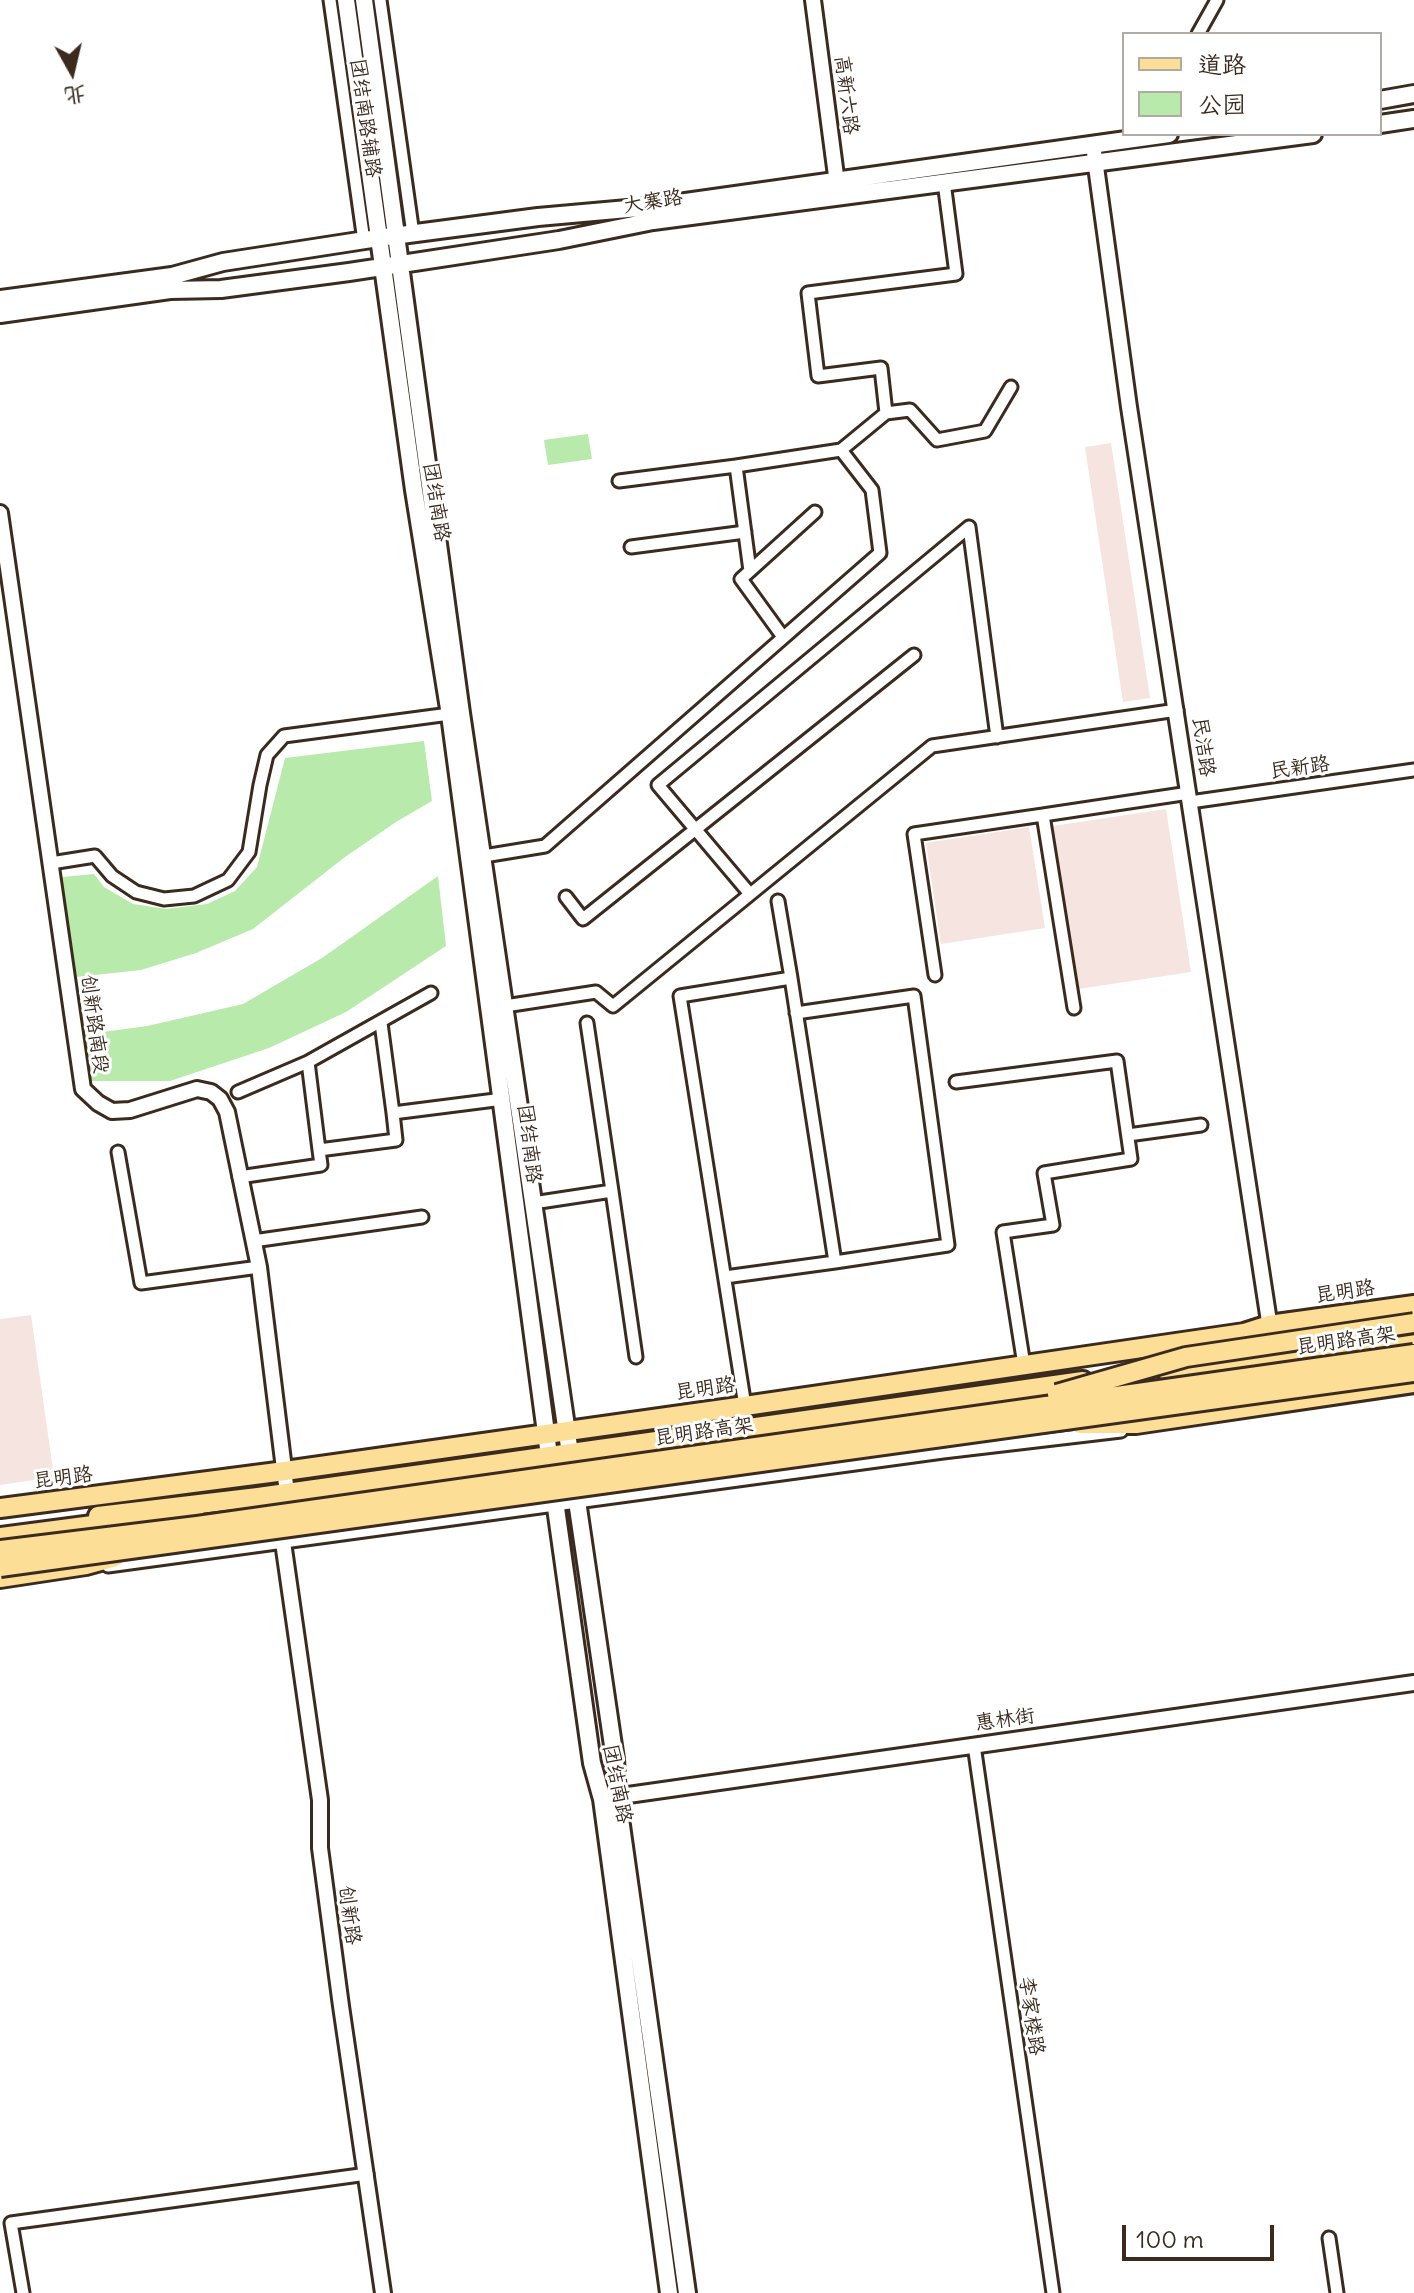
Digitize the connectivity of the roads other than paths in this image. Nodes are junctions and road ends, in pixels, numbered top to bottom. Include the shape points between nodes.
1 (330, 0) edge
2 (346, 0) edge
3 (364, 0) edge
4 (380, 0) edge
5 (813, 0) edge
6 (1217, 0) edge
7 (1199, 32) edge
8 (1414, 94) edge
9 (1382, 100) edge
10 (1414, 119) edge
11 (1382, 124) edge
12 (1141, 136) edge
13 (1290, 136) edge
14 (1094, 153) junction
15 (944, 182) junction
16 (838, 188) junction
17 (405, 235) junction
18 (371, 240) junction
19 (401, 264) junction
20 (382, 267) junction
21 (0, 299) edge
22 (0, 314) edge
23 (1011, 387) dead end
24 (886, 413) junction
25 (841, 450) junction
26 (736, 466) junction
27 (619, 481) dead end
28 (815, 512) dead end
29 (0, 513) edge
30 (745, 532) junction
31 (631, 547) dead end
32 (750, 571) junction
33 (5, 576) edge
34 (783, 637) junction
35 (914, 655) dead end
36 (1177, 710) junction
37 (456, 714) junction
38 (997, 737) junction
39 (1414, 770) edge
40 (1190, 797) junction
41 (1043, 815) junction
42 (694, 829) junction
43 (484, 856) junction
44 (51, 863) junction
45 (750, 894) junction
46 (566, 897) dead end
47 (778, 901) dead end
48 (935, 975) dead end
49 (791, 978) junction
50 (431, 993) dead end
51 (505, 1006) junction
52 (1074, 1008) dead end
53 (796, 1013) junction
54 (381, 1023) junction
55 (587, 1023) dead end
56 (308, 1062) junction
57 (956, 1082) dead end
58 (238, 1092) dead end
59 (503, 1099) junction
60 (393, 1113) junction
61 (1201, 1125) dead end
62 (1128, 1135) junction
63 (319, 1150) junction
64 (118, 1152) dead end
65 (239, 1177) junction
66 (612, 1191) junction
67 (533, 1203) junction
68 (422, 1217) dead end
69 (253, 1241) junction
70 (835, 1262) junction
71 (259, 1267) junction
72 (725, 1277) junction
73 (1414, 1305) edge
74 (1414, 1323) edge
75 (1269, 1325) junction
76 (1414, 1335) edge
77 (1274, 1354) junction
78 (1414, 1354) edge
79 (636, 1357) dead end
80 (1024, 1365) junction
81 (1414, 1372) edge
82 (1414, 1383) edge
83 (1414, 1391) edge
84 (745, 1406) junction
85 (1000, 1411) junction
86 (1045, 1424) junction
87 (566, 1430) junction
88 (546, 1433) junction
89 (571, 1451) junction
90 (549, 1454) junction
91 (285, 1471) junction
92 (287, 1493) junction
93 (579, 1502) junction
94 (555, 1505) junction
95 (0, 1508) edge
96 (260, 1517) junction
97 (0, 1528) edge
98 (0, 1537) edge
99 (283, 1542) junction
100 (147, 1548) junction
101 (0, 1550) edge
102 (0, 1567) edge
103 (0, 1580) edge
104 (1414, 1683) edge
105 (974, 1745) junction
106 (609, 1798) junction
107 (367, 2174) junction
108 (1329, 2238) dead end
109 (23, 2293) edge
110 (383, 2293) edge
111 (669, 2293) edge
112 (687, 2293) edge
113 (1053, 2293) edge
114 (1337, 2293) edge

1 - 18 street, 团结南路辅路
2 - 18 main road, 团结南路
3 - 17 main road, 团结南路
4 - 17 street, 团结南路辅路
5 - 16 street, 高新六路
6 - 7 street
8 - 9 main road
10 - 11 main road
12 - 14 main road, 大寨路
13 - 14 main road, 大寨路
14 - 15 main road, 大寨路
14 - 16 main road, 大寨路
14 - 36 street, 民洁路
15 - 16 main road, 大寨路
15 - 24 street via 956,274 808,293 818,376 881,368
16 - 17 main road, 大寨路
16 - 19 main road, 大寨路
17 - 18 main road, 大寨路
17 - 19 main road, 团结南路
18 - 20 main road, 团结南路
18 - 21 main road, 大寨路 via 223,262 172,276
19 - 20 main road, 大寨路
19 - 37 main road, 团结南路
20 - 22 main road, 大寨路
20 - 37 main road, 团结南路
23 - 24 street via 985,431 937,440 910,410
24 - 25 street
25 - 26 street
25 - 34 street via 872,490 880,553
26 - 27 street
26 - 30 street
28 - 32 street
29 - 33 street, 创新路南段
30 - 31 street
30 - 32 street
32 - 34 street via 741,579
33 - 44 street, 创新路南段
34 - 43 street via 545,846
35 - 42 street
36 - 38 street
36 - 40 street, 民洁路
37 - 43 main road, 团结南路
37 - 44 street via 284,736 267,755 249,852 228,880 194,896 164,899 136,892 95,856
37 - 59 main road, 团结南路
38 - 42 street via 969,527 658,785
38 - 45 street via 932,746
39 - 40 street, 民新路
40 - 41 street, 民新路
40 - 75 street, 民洁路
41 - 48 street, 民新路 via 914,834
41 - 52 street
42 - 45 street
42 - 46 street via 583,919
43 - 51 main road, 团结南路
44 - 65 street, 创新路南段 via 83,1089 112,1111 197,1089 211,1092 227,1112
45 - 51 street via 613,1006 596,992
47 - 49 street
49 - 53 street
49 - 72 street via 680,996
50 - 54 street
51 - 67 main road, 团结南路
53 - 70 street
53 - 70 street via 914,996 948,1245
54 - 56 street
54 - 60 street
55 - 66 street
56 - 58 street
56 - 63 street
57 - 62 street via 1117,1061
59 - 60 street
59 - 88 main road, 团结南路
60 - 63 street via 396,1140
61 - 62 street
62 - 80 street via 1131,1159 1044,1173 1053,1225 1003,1232
63 - 65 street via 321,1165
64 - 71 street via 141,1283
65 - 69 street, 创新路南段
66 - 67 street
66 - 79 street
67 - 87 main road, 团结南路
68 - 69 street
69 - 71 street, 创新路南段
70 - 72 street
71 - 91 street, 创新路南段
72 - 84 street
73 - 75 main road, 昆明路
74 - 85 main road, bridge via 1186,1357
75 - 77 street, 民洁路
75 - 80 main road, 昆明路
76 - 77 main road
77 - 89 main road
78 - 85 main road, 昆明路高架, bridge
80 - 84 main road, 昆明路
81 - 86 main road, 昆明路高架, bridge
82 - 86 main road, bridge via 1136,1424
83 - 93 street
84 - 87 main road, 昆明路
85 - 96 main road, 昆明路高架, bridge
86 - 100 main road, 昆明路高架, bridge
87 - 88 main road, 昆明路
87 - 89 main road, 团结南路
88 - 90 main road, 团结南路
88 - 91 main road, 昆明路
89 - 90 main road
89 - 93 main road, 团结南路
90 - 92 main road
90 - 94 main road, 团结南路
91 - 92 street, 创新路南段
91 - 95 main road, 昆明路
92 - 97 main road
92 - 99 street
93 - 94 street
93 - 106 main road, 团结南路 via 615,1759
94 - 99 street
94 - 106 main road, 团结南路 via 592,1763
96 - 98 main road, bridge via 131,1522
96 - 101 main road, 昆明路高架, bridge
99 - 103 street
99 - 107 street, 创新路 via 320,1800 321,1862
100 - 102 main road, 昆明路高架, bridge
100 - 103 main road, bridge
104 - 105 street, 惠林街
105 - 106 street, 惠林街
105 - 113 street, 李家楼路
106 - 111 main road, 团结南路
106 - 112 main road, 团结南路
107 - 109 street via 11,2223
107 - 110 street, 创新路
108 - 114 street

